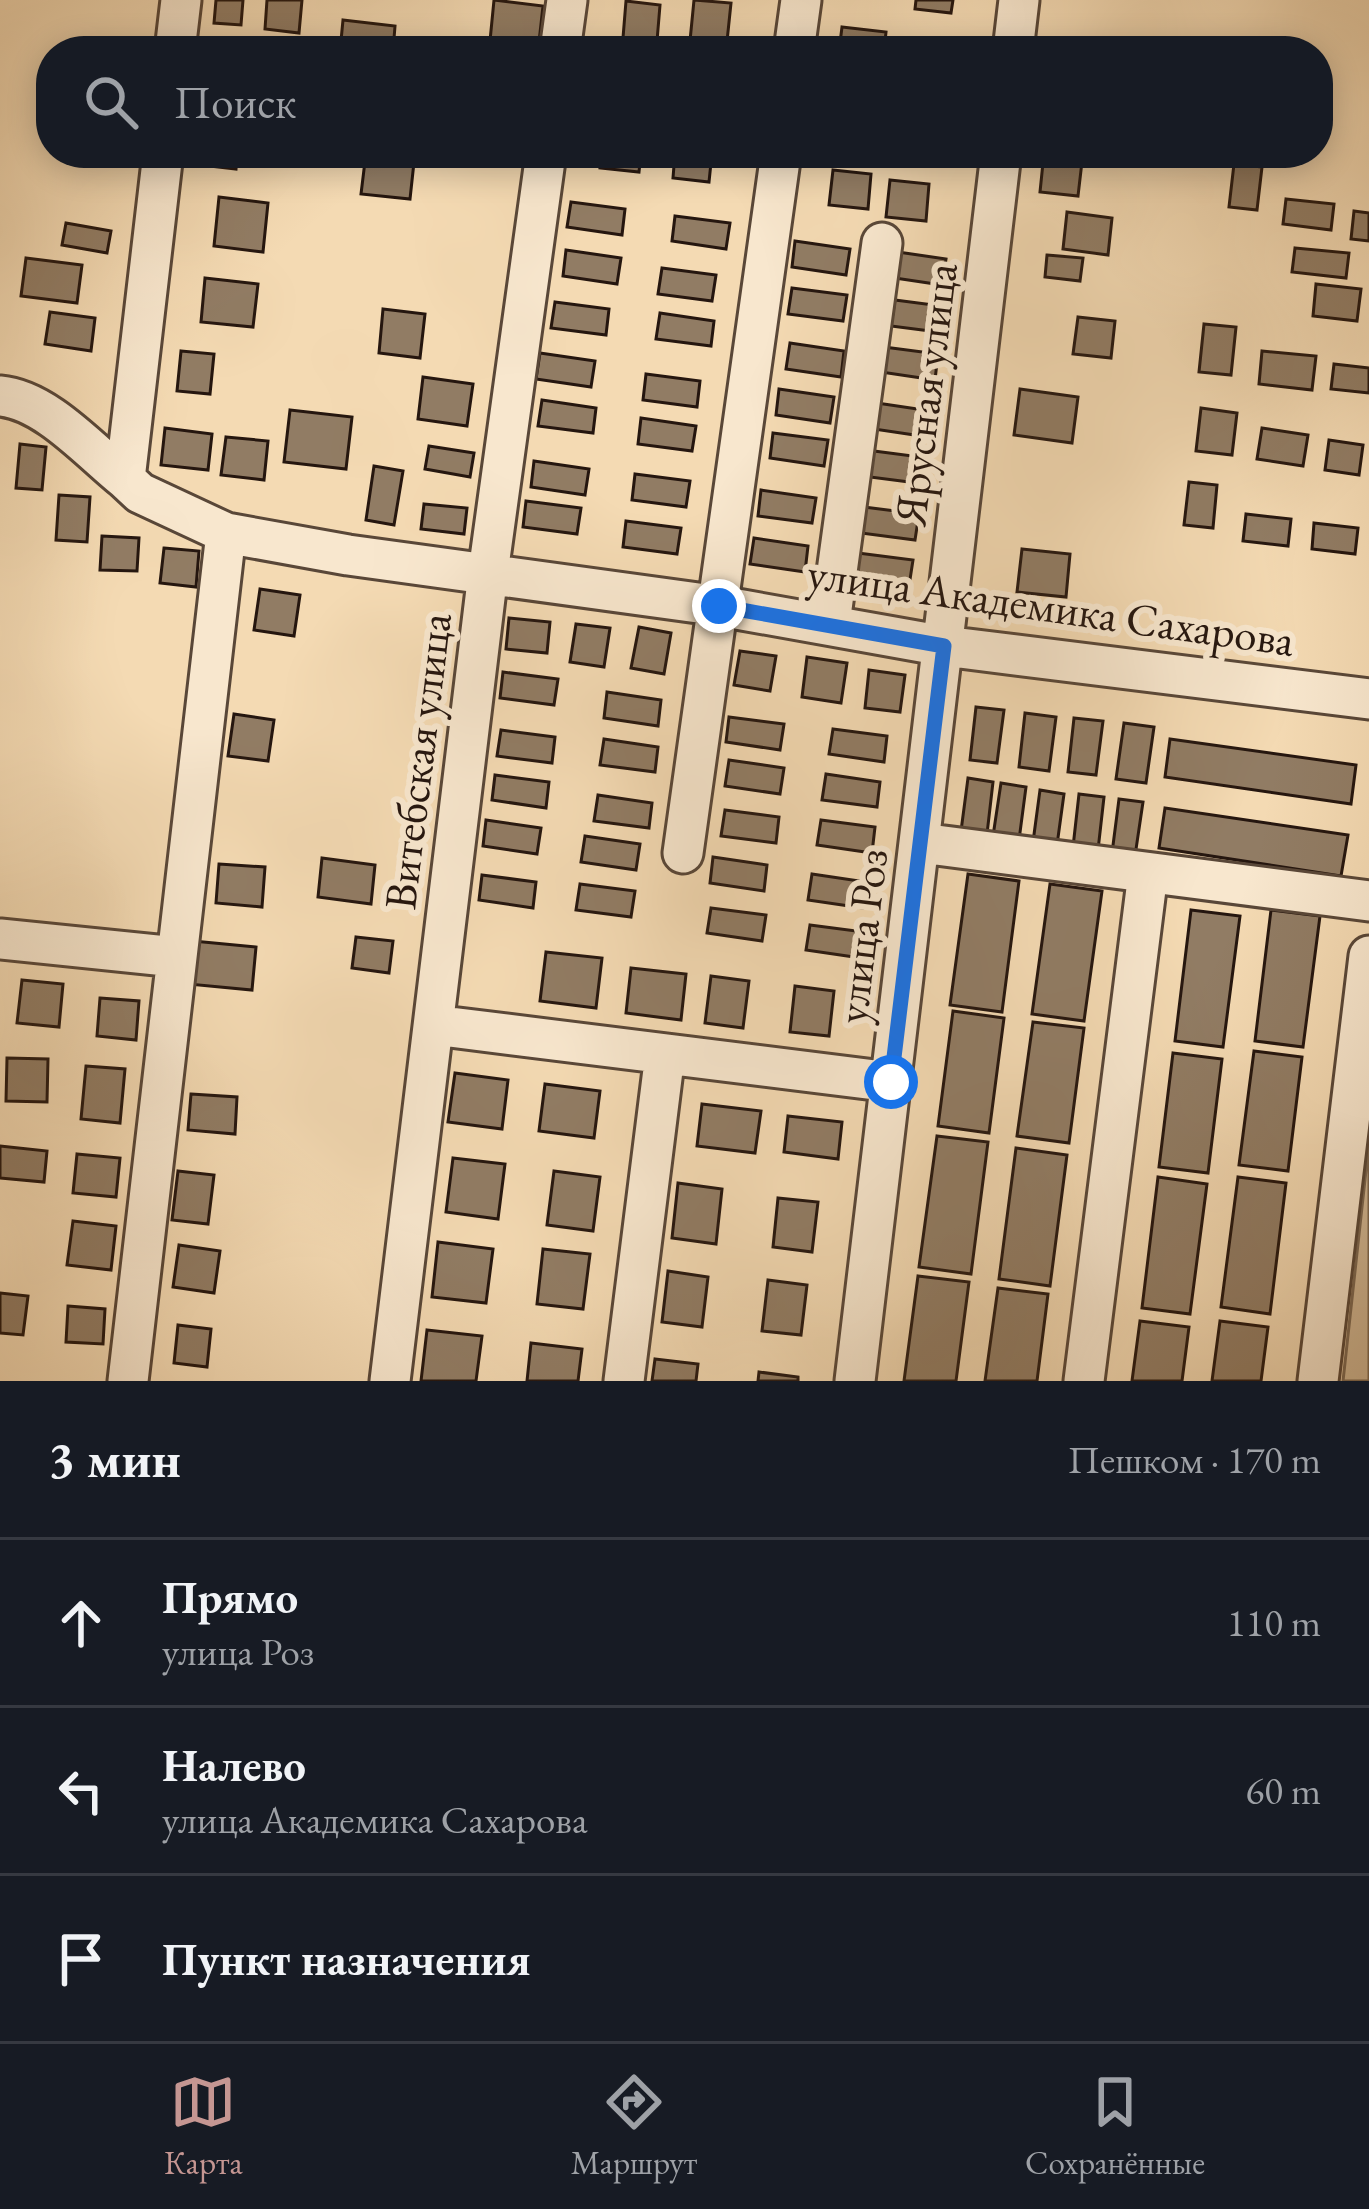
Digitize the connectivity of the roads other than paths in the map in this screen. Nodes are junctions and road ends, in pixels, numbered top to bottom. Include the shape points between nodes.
1 (181, 0) edge
2 (567, 0) edge
3 (801, 0) edge
4 (1019, 0) edge
5 (177, 36) edge
6 (562, 36) edge
7 (796, 36) edge
8 (1015, 36) edge
9 (161, 168) edge
10 (544, 168) edge
11 (779, 168) edge
12 (999, 168) edge
13 (882, 243) dead end
14 (0, 396) edge
15 (125, 479) junction
16 (226, 533) junction
17 (488, 573) junction
18 (719, 606) junction
19 (830, 623) junction
20 (944, 646) junction
21 (1369, 699) edge
22 (920, 843) junction
23 (682, 853) dead end
24 (1148, 873) junction
25 (1369, 901) edge
26 (0, 939) edge
27 (1369, 956) edge
28 (176, 957) junction
29 (434, 1025) junction
30 (665, 1054) junction
31 (891, 1082) junction
32 (128, 1381) edge
33 (390, 1381) edge
34 (624, 1381) edge
35 (855, 1381) edge
36 (1084, 1381) edge
37 (1318, 1381) edge

1 - 5 street
2 - 6 street
3 - 7 street
4 - 8 street
9 - 15 street
10 - 17 street, Витебская улица
11 - 18 street
12 - 20 street, Ярусная улица
13 - 19 street
14 - 15 street, улица Академика Сахарова via 43,413
15 - 16 street, улица Академика Сахарова via 140,494
16 - 17 street, улица Академика Сахарова
16 - 28 street
17 - 18 street, улица Академика Сахарова
17 - 29 street, Витебская улица
18 - 19 street, улица Академика Сахарова
18 - 23 street
19 - 20 street, улица Академика Сахарова
20 - 21 street, улица Академика Сахарова
20 - 22 street, улица Роз
22 - 24 street
22 - 31 street, улица Роз
24 - 25 street
24 - 36 street
26 - 28 street
27 - 37 street
28 - 32 street
29 - 30 street
29 - 33 street, Витебская улица
30 - 31 street
30 - 34 street
31 - 35 street, улица Роз

